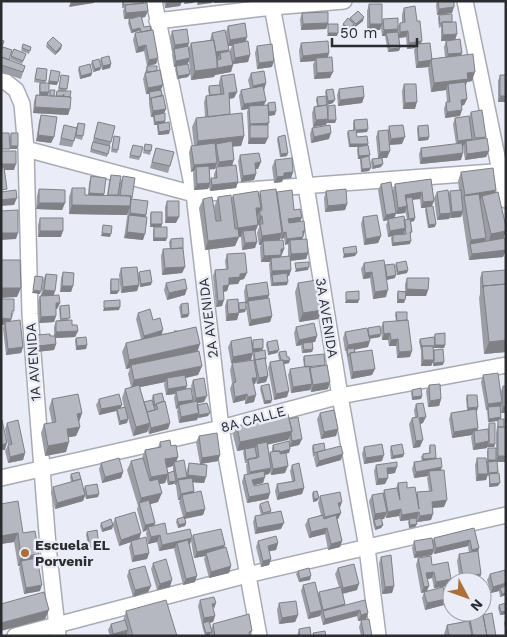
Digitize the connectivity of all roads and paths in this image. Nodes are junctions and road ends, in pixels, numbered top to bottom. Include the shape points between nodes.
1 (154, 1) edge
2 (344, 1) edge
3 (465, 1) edge
4 (272, 4) edge
5 (157, 21) junction
6 (1, 81) edge
7 (26, 149) junction
8 (502, 171) edge
9 (306, 186) junction
10 (194, 194) junction
11 (506, 200) edge
12 (506, 364) edge
13 (340, 396) junction
14 (221, 428) junction
15 (41, 469) junction
16 (1, 478) edge
17 (506, 514) edge
18 (367, 548) junction
19 (247, 576) junction
20 (57, 630) edge
21 (15, 636) edge
22 (259, 636) edge
23 (378, 636) edge

1 - 5 street, 2A AVENIDA
2 - 4 street
3 - 8 street
4 - 5 street
4 - 9 street, 3A AVENIDA
5 - 10 street, 2A AVENIDA
6 - 7 street, 1A AVENIDA via 16,90 22,104
7 - 10 street
7 - 15 street, 1A AVENIDA via 30,314
8 - 9 street
8 - 11 street
9 - 10 street
9 - 13 street, 3A AVENIDA
10 - 14 street, 2A AVENIDA
12 - 13 street, 8A CALLE
13 - 14 street, 8A CALLE
13 - 18 street, 3A AVENIDA
14 - 15 street, 8A CALLE
14 - 19 street, 2A AVENIDA
15 - 16 street, 8A CALLE
15 - 20 street, 1A AVENIDA
17 - 18 street
18 - 19 street
18 - 23 street, 3A AVENIDA
19 - 20 street
19 - 22 street, 2A AVENIDA
20 - 21 street

